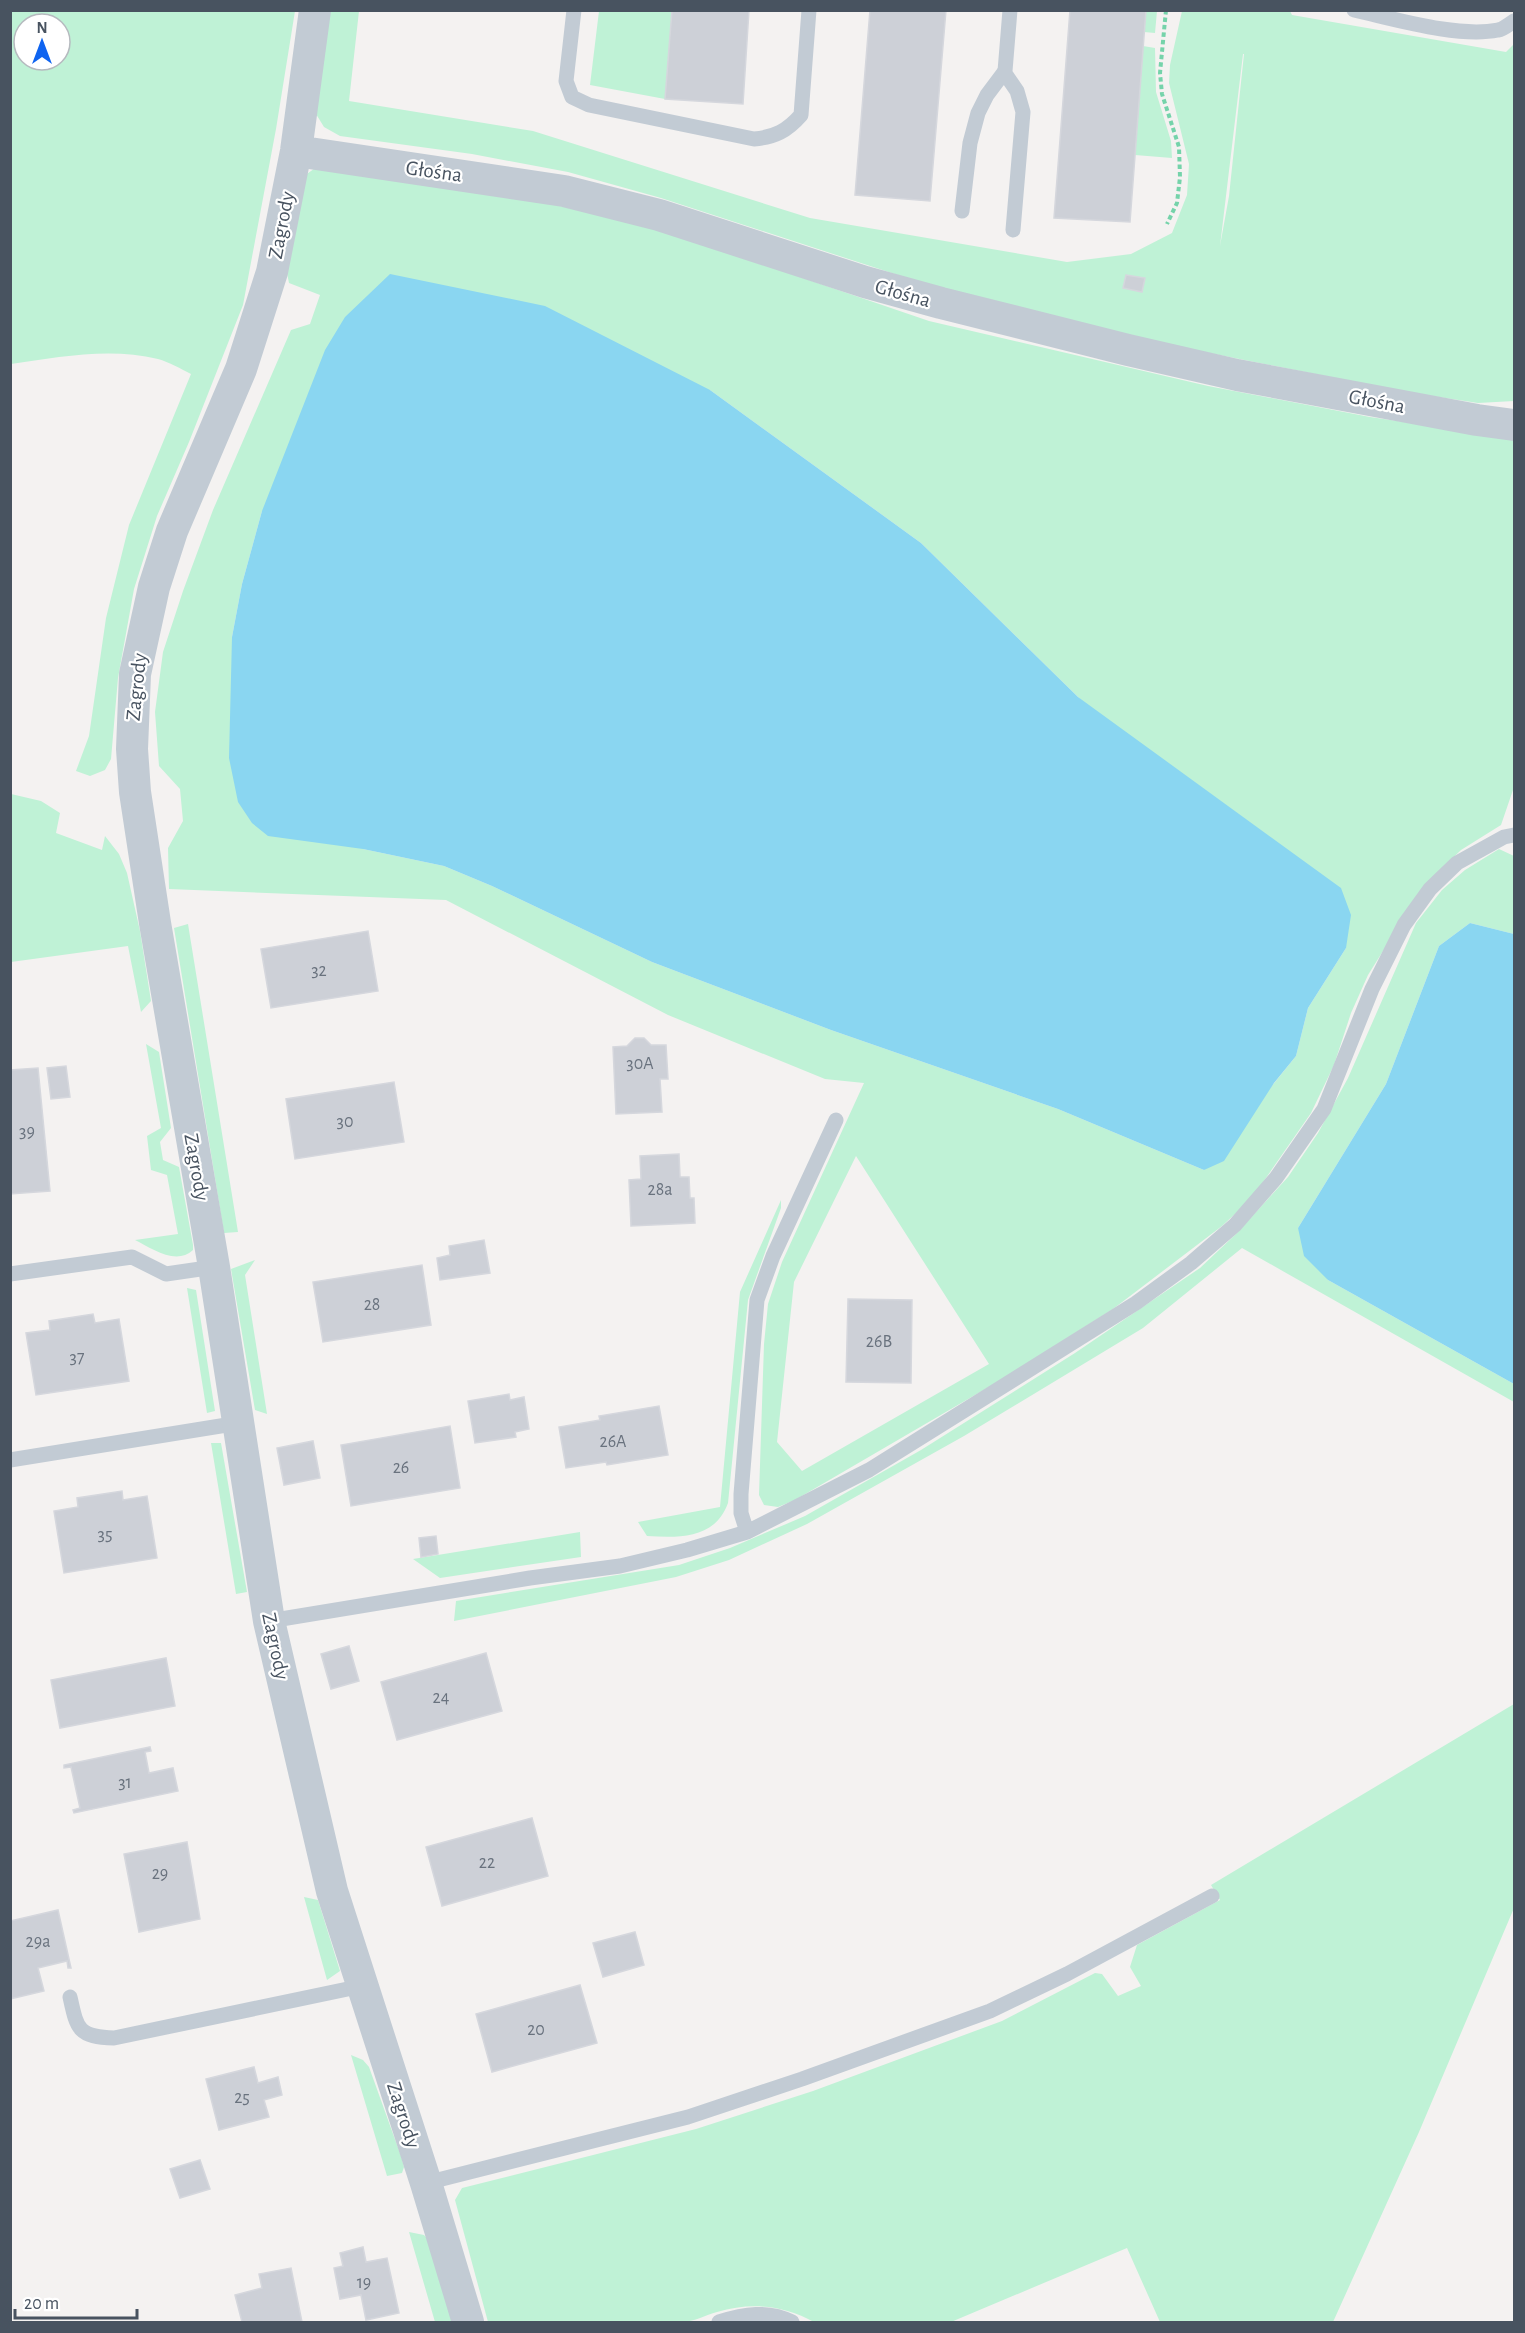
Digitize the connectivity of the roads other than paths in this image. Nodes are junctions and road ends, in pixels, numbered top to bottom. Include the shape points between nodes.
1 (315, 10) edge
2 (574, 10) edge
3 (809, 10) edge
4 (1010, 10) edge
5 (1354, 10) edge
6 (1515, 21) edge
7 (1004, 72) junction
8 (296, 152) junction
9 (962, 211) dead end
10 (1014, 230) dead end
11 (1515, 425) edge
12 (1515, 835) edge
13 (836, 1120) dead end
14 (214, 1267) junction
15 (10, 1274) edge
16 (239, 1423) junction
17 (10, 1460) edge
18 (747, 1532) junction
19 (269, 1621) junction
20 (1212, 1896) dead end
21 (362, 1986) junction
22 (70, 1996) dead end
23 (426, 2183) junction
24 (468, 2322) edge
25 (719, 2322) edge
26 (792, 2322) edge

1 - 8 street, Zagrody
2 - 3 lane via 566,81 572,97 589,105 754,139 772,137 790,128 801,115
4 - 7 lane
5 - 6 lane via 1478,32 1501,29
7 - 9 lane via 978,113 970,143
7 - 10 lane via 1017,92 1023,112
8 - 11 street, Głośna via 564,191 659,215 919,297 1128,351 1237,375
8 - 14 street, Zagrody via 269,282 242,369 172,531 154,587 135,674 135,792
12 - 18 lane via 1457,863 1430,889 1404,925 1372,989 1324,1109 1276,1178 1236,1225 1137,1303 869,1470
13 - 18 lane via 773,1256 758,1300 741,1494 741,1514
14 - 15 lane via 166,1274 132,1257
14 - 16 street, Zagrody
16 - 17 lane
16 - 19 street, Zagrody
18 - 19 lane via 620,1566
19 - 21 street, Zagrody via 332,1891
20 - 23 lane via 990,2011 688,2117
21 - 22 lane via 114,2038 96,2038 82,2032 76,2024
21 - 23 street, Zagrody
23 - 24 street, Zagrody
25 - 26 lane via 757,2314

